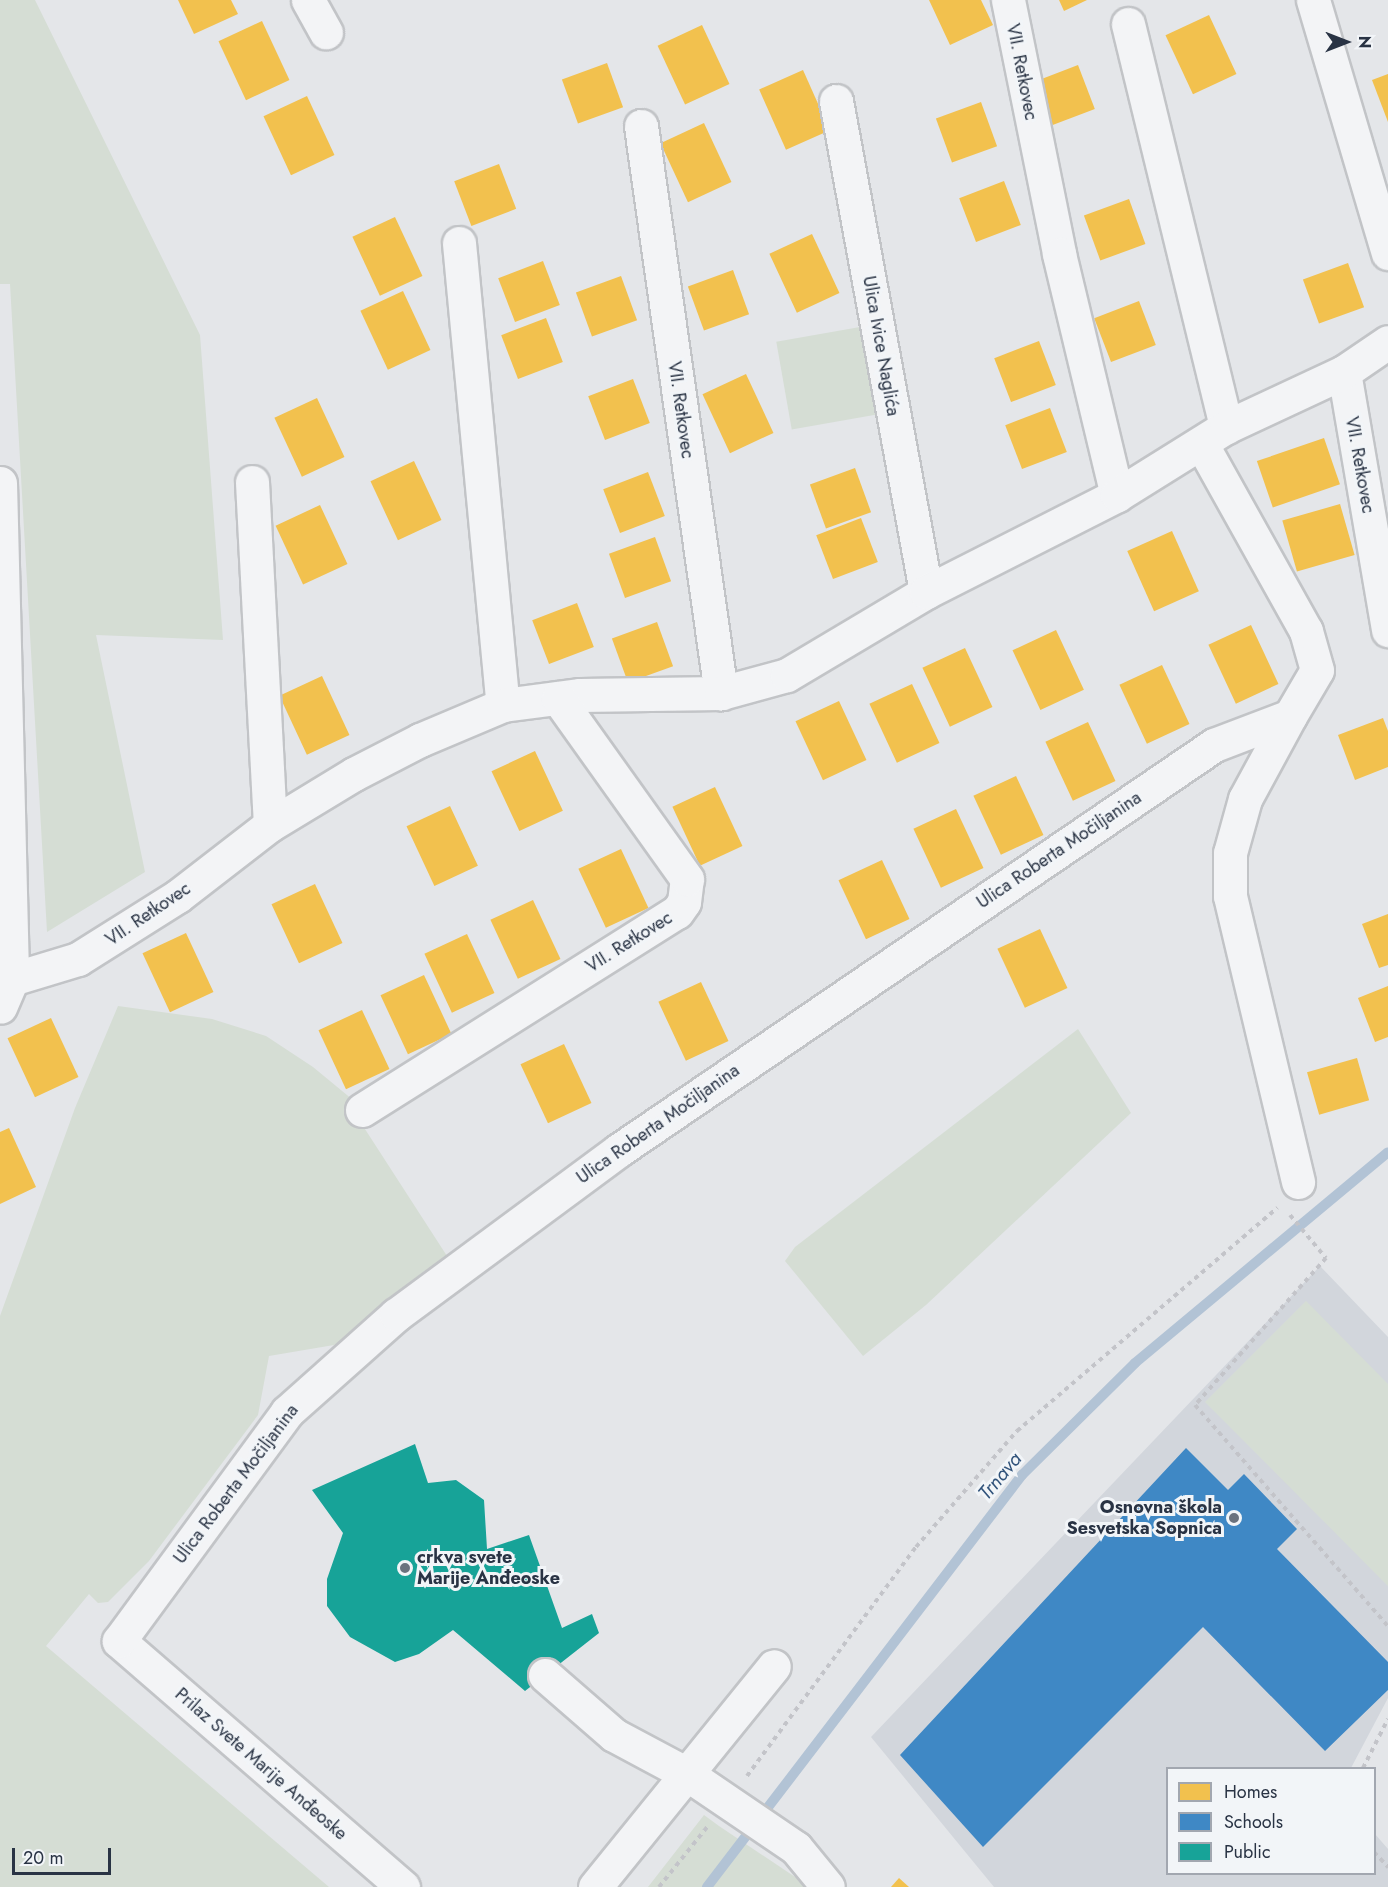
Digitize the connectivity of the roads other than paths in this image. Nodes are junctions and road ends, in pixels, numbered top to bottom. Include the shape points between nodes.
1 (308, 0) edge
2 (1008, 0) edge
3 (1313, 0) edge
4 (1128, 24) dead end
5 (326, 32) dead end
6 (836, 101) dead end
7 (641, 126) dead end
8 (459, 243) dead end
9 (1388, 253) edge
10 (1388, 342) edge
11 (1344, 372) junction
12 (1214, 436) junction
13 (252, 482) dead end
14 (0, 483) edge
15 (1117, 495) junction
16 (926, 592) junction
17 (1388, 630) edge
18 (721, 693) junction
19 (558, 698) junction
20 (503, 705) junction
21 (1290, 717) junction
22 (270, 825) junction
23 (4, 988) edge
24 (362, 1110) dead end
25 (1290, 1193) road end
26 (119, 1641) joint
27 (774, 1666) dead end
28 (545, 1675) dead end
29 (687, 1774) junction
30 (403, 1887) edge
31 (595, 1887) edge
32 (828, 1887) edge

1 - 5 street
2 - 15 street, VII. Retkovec via 1059,254
3 - 9 street
4 - 12 street
6 - 16 street, Ulica Ivice Naglića
7 - 18 street, VII. Retkovec
8 - 20 street
10 - 11 street, VII. Retkovec
11 - 12 street, VII. Retkovec
11 - 17 street, VII. Retkovec
12 - 15 street, VII. Retkovec
12 - 21 street via 1306,631 1317,670
13 - 22 street
14 - 23 street, VII. Retkovec
15 - 16 street, VII. Retkovec
16 - 18 street, VII. Retkovec via 787,675
18 - 19 street, VII. Retkovec
19 - 20 street, VII. Retkovec
19 - 24 street, VII. Retkovec via 687,879 684,902 677,912
20 - 22 street, VII. Retkovec via 410,745
21 - 25 street via 1245,800 1230,853 1230,896
21 - 26 street, Ulica Roberta Močiljanina via 1214,745 629,1143 396,1315 287,1412
22 - 23 street, VII. Retkovec via 178,896 78,959
26 - 30 street, Prilaz Svete Marije Anđeoske
27 - 29 street
28 - 29 street via 614,1735
29 - 31 street
29 - 32 street via 796,1848

